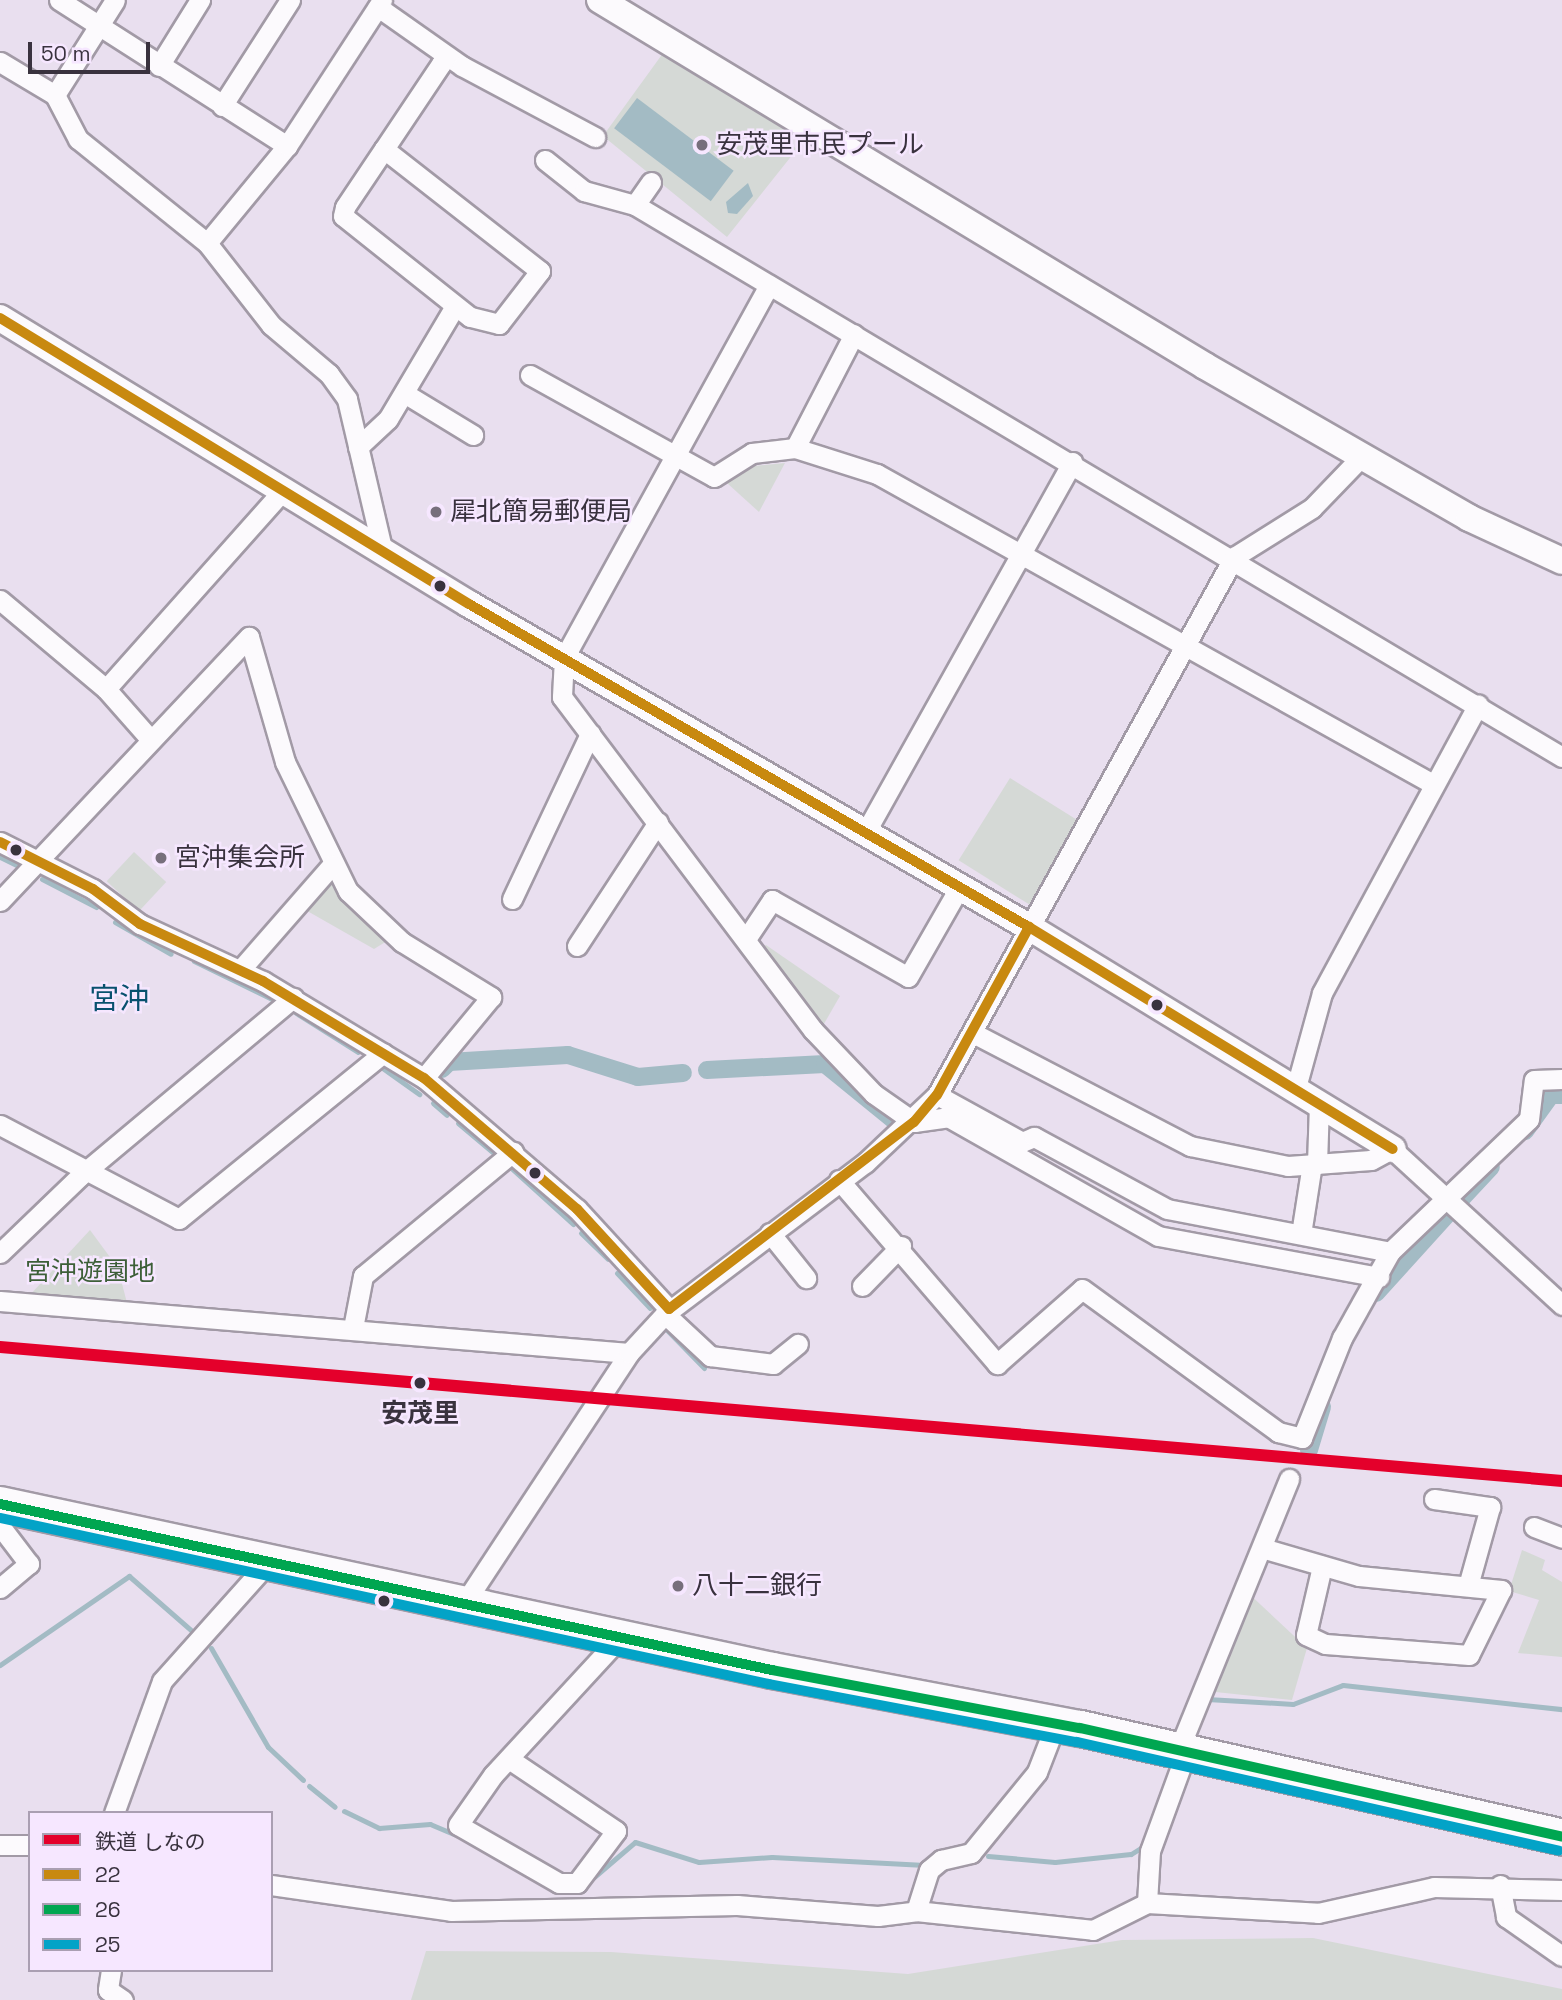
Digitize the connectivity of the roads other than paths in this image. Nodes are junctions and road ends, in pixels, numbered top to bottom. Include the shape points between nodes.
1 (59, 0) edge
2 (115, 0) edge
3 (200, 0) edge
4 (290, 0) edge
5 (600, 0) edge
6 (380, 4) edge
7 (98, 28) junction
8 (445, 56) junction
9 (0, 62) edge
10 (159, 66) junction
11 (55, 95) junction
12 (222, 106) junction
13 (595, 136) dead end
14 (286, 146) junction
15 (384, 149) junction
16 (545, 160) dead end
17 (651, 182) dead end
18 (635, 205) junction
19 (206, 243) junction
20 (769, 285) junction
21 (455, 306) junction
22 (0, 318) edge
23 (854, 334) junction
24 (530, 375) dead end
25 (404, 393) junction
26 (474, 435) dead end
27 (358, 447) junction
28 (795, 448) junction
29 (675, 453) junction
30 (1361, 457) junction
31 (1072, 462) junction
32 (284, 489) junction
33 (383, 553) junction
34 (1022, 556) junction
35 (1234, 557) junction
36 (1562, 562) edge
37 (0, 600) edge
38 (1183, 648) junction
39 (564, 658) junction
40 (106, 689) junction
41 (1478, 704) junction
42 (590, 734) junction
43 (151, 740) junction
44 (1562, 757) edge
45 (1433, 784) junction
46 (658, 822) junction
47 (865, 833) junction
48 (0, 842) edge
49 (42, 863) junction
50 (332, 865) junction
51 (959, 888) junction
52 (512, 899) dead end
53 (0, 901) edge
54 (1030, 927) junction
55 (746, 939) junction
56 (577, 946) dead end
57 (240, 970) junction
58 (293, 998) junction
59 (973, 1032) junction
60 (383, 1053) junction
61 (424, 1078) junction
62 (1562, 1079) edge
63 (1295, 1091) junction
64 (937, 1095) junction
65 (1318, 1105) junction
66 (915, 1122) junction
67 (0, 1125) edge
68 (1392, 1149) junction
69 (513, 1153) junction
70 (1315, 1164) junction
71 (89, 1170) junction
72 (839, 1180) junction
73 (1450, 1199) junction
74 (770, 1233) junction
75 (1301, 1234) junction
76 (901, 1246) junction
77 (1390, 1252) junction
78 (0, 1253) edge
79 (1379, 1277) junction
80 (806, 1279) dead end
81 (862, 1286) dead end
82 (0, 1301) edge
83 (1562, 1306) edge
84 (667, 1312) junction
85 (353, 1328) junction
86 (798, 1344) dead end
87 (629, 1353) junction
88 (1289, 1479) dead end
89 (1434, 1499) dead end
90 (2, 1504) edge
91 (1534, 1527) dead end
92 (1562, 1538) edge
93 (1262, 1548) junction
94 (270, 1560) junction
95 (1322, 1566) junction
96 (1468, 1586) junction
97 (0, 1588) edge
98 (465, 1602) junction
99 (611, 1635) junction
100 (1056, 1723) junction
101 (1182, 1750) junction
102 (509, 1759) junction
103 (115, 1811) edge
104 (1562, 1837) edge
105 (0, 1845) edge
106 (28, 1845) edge
107 (273, 1885) edge
108 (1500, 1885) junction
109 (1562, 1891) edge
110 (1147, 1903) junction
111 (916, 1911) junction
112 (1562, 1956) edge

1 - 7 street
2 - 7 street
3 - 10 street
4 - 12 street
5 - 30 street
6 - 8 street
6 - 14 street
7 - 10 street
7 - 11 street
8 - 13 street
8 - 15 street
9 - 11 street
10 - 12 street
11 - 19 street via 78,139
12 - 14 street
14 - 19 street
15 - 21 street via 343,216
15 - 21 street via 540,271 499,324 486,325
16 - 18 street via 584,191
17 - 18 street
18 - 20 street
19 - 27 street via 271,325 329,374 347,399
20 - 23 street
20 - 29 street
21 - 25 street
22 - 32 street
23 - 28 street
23 - 31 street
24 - 29 street
25 - 26 street
25 - 27 street
27 - 33 street
28 - 29 street via 752,453 714,477
28 - 34 street via 877,474
29 - 39 street
30 - 35 street via 1312,508
30 - 36 street
31 - 34 street
31 - 35 street
32 - 33 street
32 - 40 street
33 - 39 street
34 - 38 street
34 - 47 street
35 - 38 street
35 - 41 street
37 - 40 street
38 - 45 street
38 - 54 street
39 - 42 street via 562,697
39 - 47 street
40 - 43 street
41 - 44 street
41 - 45 street
42 - 46 street
42 - 52 street
43 - 49 street
43 - 50 street via 249,637 285,762
45 - 63 street via 1322,993
46 - 55 street
46 - 56 street
47 - 51 street
48 - 49 street
49 - 53 street
49 - 57 street via 93,889 140,925
50 - 57 street
50 - 61 street via 348,891 402,942 491,997
51 - 54 street
51 - 55 street via 908,977 772,901
54 - 59 street
54 - 63 street
55 - 66 street via 813,1030 874,1094
57 - 58 street
58 - 60 street
58 - 71 street
59 - 64 street
59 - 70 street via 1190,1146 1288,1166
60 - 61 street
60 - 71 street via 179,1219
61 - 69 street
62 - 73 street via 1534,1080 1529,1119
63 - 65 street
64 - 66 street
64 - 75 street via 1022,1142 1034,1137 1167,1209
65 - 68 street
65 - 70 street
66 - 72 street
66 - 79 street via 948,1117 1158,1236
67 - 71 street
68 - 70 street via 1371,1160
68 - 73 street
69 - 84 street via 578,1209
69 - 85 street via 363,1276
70 - 75 street
71 - 78 street
72 - 74 street
72 - 76 street
73 - 77 street
73 - 83 street
74 - 80 street
74 - 84 street
75 - 77 street
76 - 79 street via 997,1364 1082,1289 1278,1432 1303,1438 1342,1338
76 - 81 street
77 - 79 street
82 - 85 street
84 - 86 street via 710,1356 773,1364
84 - 87 street
85 - 87 street
87 - 98 street
88 - 93 street
89 - 96 street via 1490,1507
90 - 94 highway
90 - 97 street via 0,1526 29,1564
91 - 92 street
93 - 95 street
93 - 101 street via 1235,1603
94 - 98 highway
94 - 103 street via 162,1681
95 - 96 street via 1389,1581
95 - 96 street via 1306,1635 1325,1644 1469,1655 1502,1590
98 - 99 highway
99 - 100 highway
99 - 102 street via 610,1648
100 - 101 highway
100 - 111 street via 1037,1772 971,1853 929,1870
101 - 104 highway
101 - 110 street via 1150,1851
102 - 102 street via 458,1825 559,1883 577,1883 616,1831
105 - 106 street
107 - 111 street via 451,1910 737,1905 878,1916
108 - 109 street
108 - 110 street via 1399,1891 1318,1913
108 - 112 street via 1506,1917
110 - 111 street via 1093,1930

